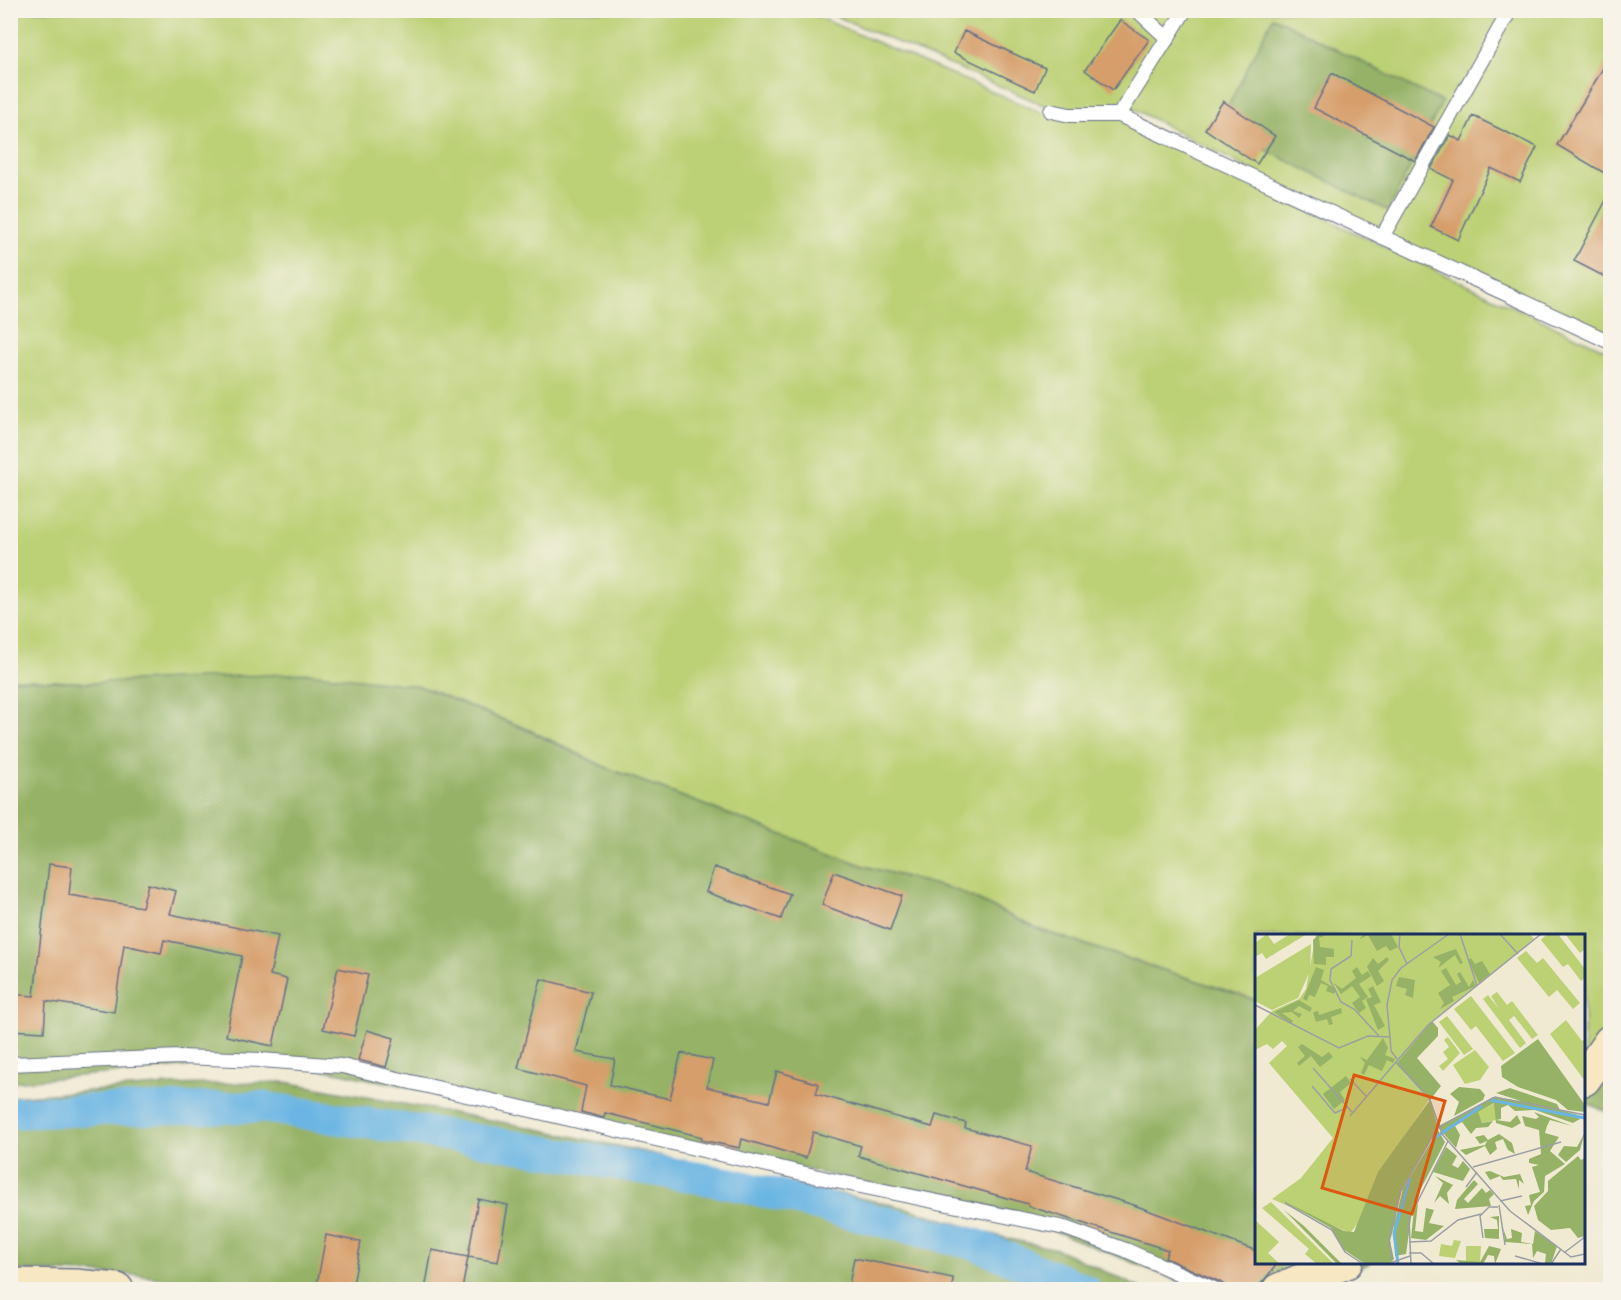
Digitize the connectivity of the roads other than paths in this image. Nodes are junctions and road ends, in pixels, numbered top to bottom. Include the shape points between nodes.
1 (1137, 10) edge
2 (1185, 10) edge
3 (1510, 10) edge
4 (1168, 39) junction
5 (1052, 111) dead end
6 (1119, 115) junction
7 (1382, 237) junction
8 (1611, 342) edge
9 (1611, 1042) edge
10 (10, 1064) edge
11 (1585, 1078) edge
12 (1344, 1264) edge
13 (10, 1285) edge
14 (117, 1290) edge
15 (1216, 1290) edge
16 (1279, 1290) edge

1 - 4 lane
2 - 4 lane
3 - 7 lane
4 - 6 lane
5 - 6 lane
6 - 7 lane
7 - 8 lane
9 - 11 street
10 - 15 lane via 180,1057 342,1066 825,1178 1065,1228
12 - 16 street
13 - 14 street

